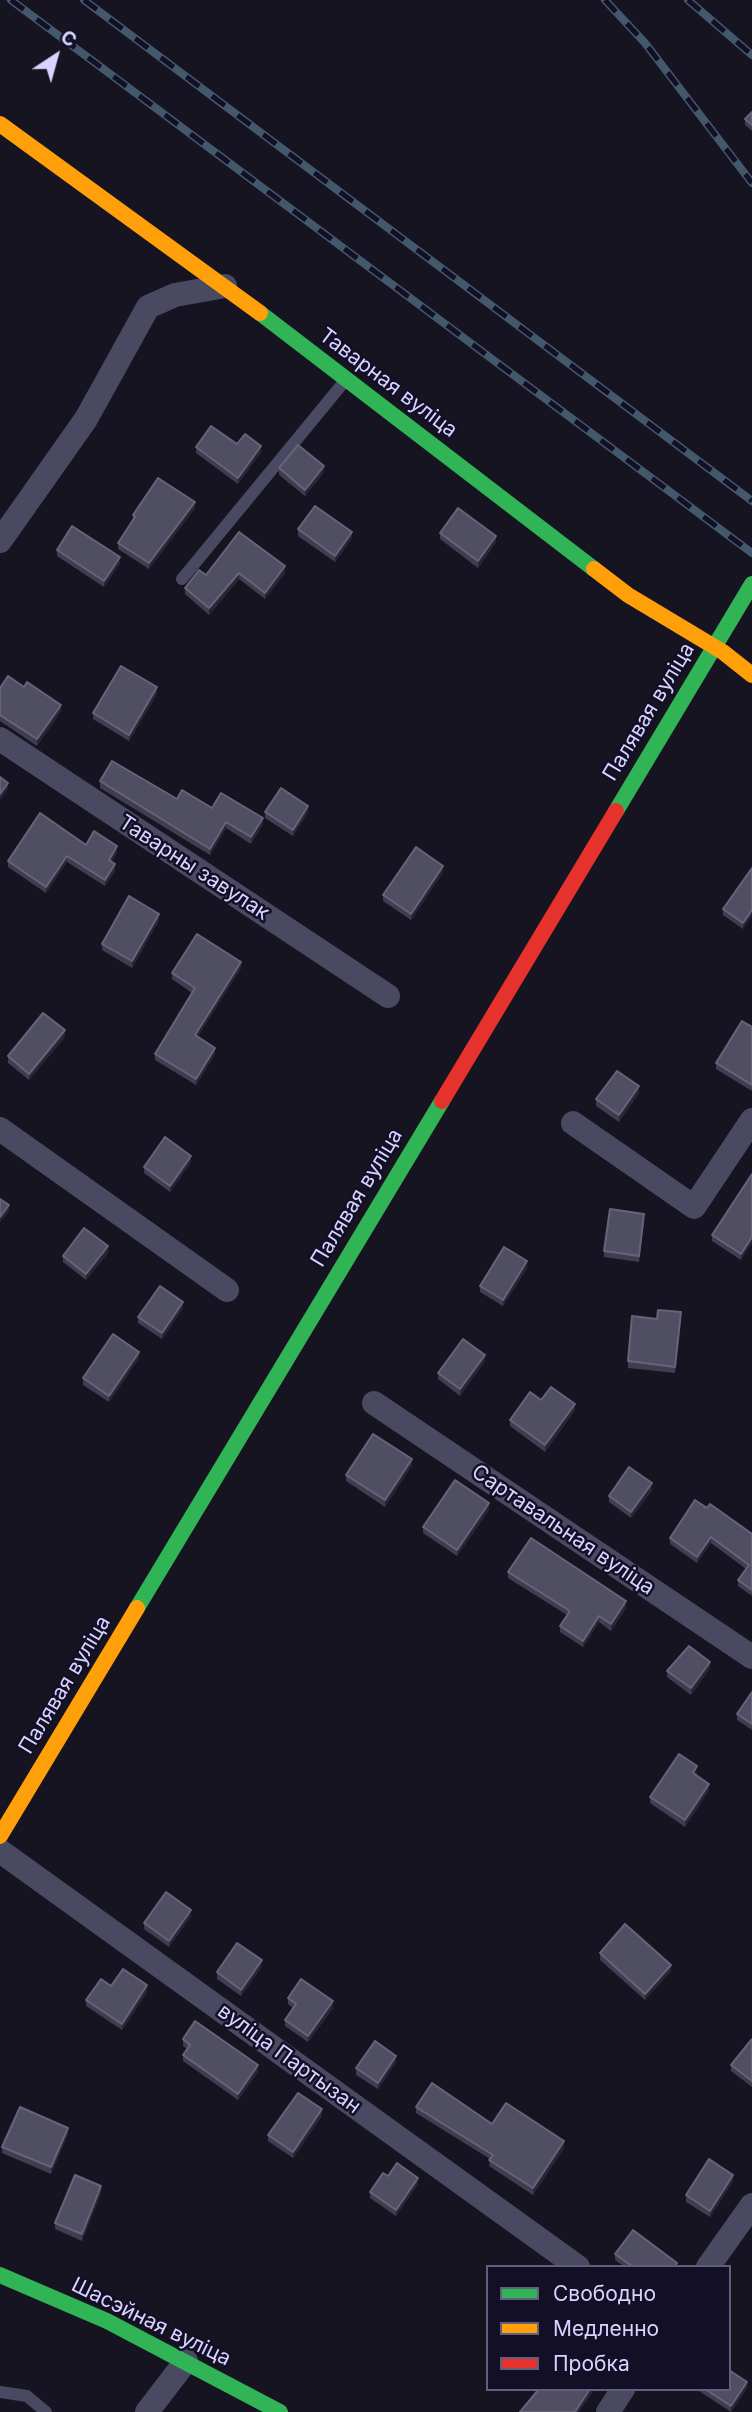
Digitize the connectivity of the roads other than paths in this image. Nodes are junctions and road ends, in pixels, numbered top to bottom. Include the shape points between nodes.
1 (0, 124) edge
2 (225, 286) junction
3 (347, 378) junction
4 (0, 541) edge
5 (182, 579) dead end
6 (752, 584) edge
7 (752, 675) edge
8 (0, 740) edge
9 (388, 996) dead end
10 (752, 1121) edge
11 (573, 1123) dead end
12 (0, 1129) edge
13 (227, 1290) dead end
14 (374, 1403) dead end
15 (752, 1657) edge
16 (0, 1836) edge
17 (0, 1851) edge
18 (752, 2205) edge
19 (575, 2265) edge
20 (709, 2265) edge
21 (0, 2275) edge
22 (186, 2361) junction
23 (622, 2391) edge
24 (0, 2392) edge
25 (47, 2412) edge
26 (147, 2412) edge
27 (280, 2412) edge
28 (608, 2412) edge

1 - 2 main road, Таварная вуліца
2 - 3 main road, Таварная вуліца
2 - 4 street via 175,295 148,307 86,419
3 - 5 lane
3 - 7 main road, Таварная вуліца via 628,595 723,652
6 - 16 main road, Палявая вуліца
8 - 9 street, Таварны завулак
10 - 11 street via 694,1207
12 - 13 street
14 - 15 street, Сартавальная вуліца
17 - 19 street, вуліца Партызан
18 - 20 street
21 - 22 main road, Шасэйная вуліца
22 - 26 street
22 - 27 main road, Шасэйная вуліца
23 - 28 street
24 - 25 lane via 27,2396

